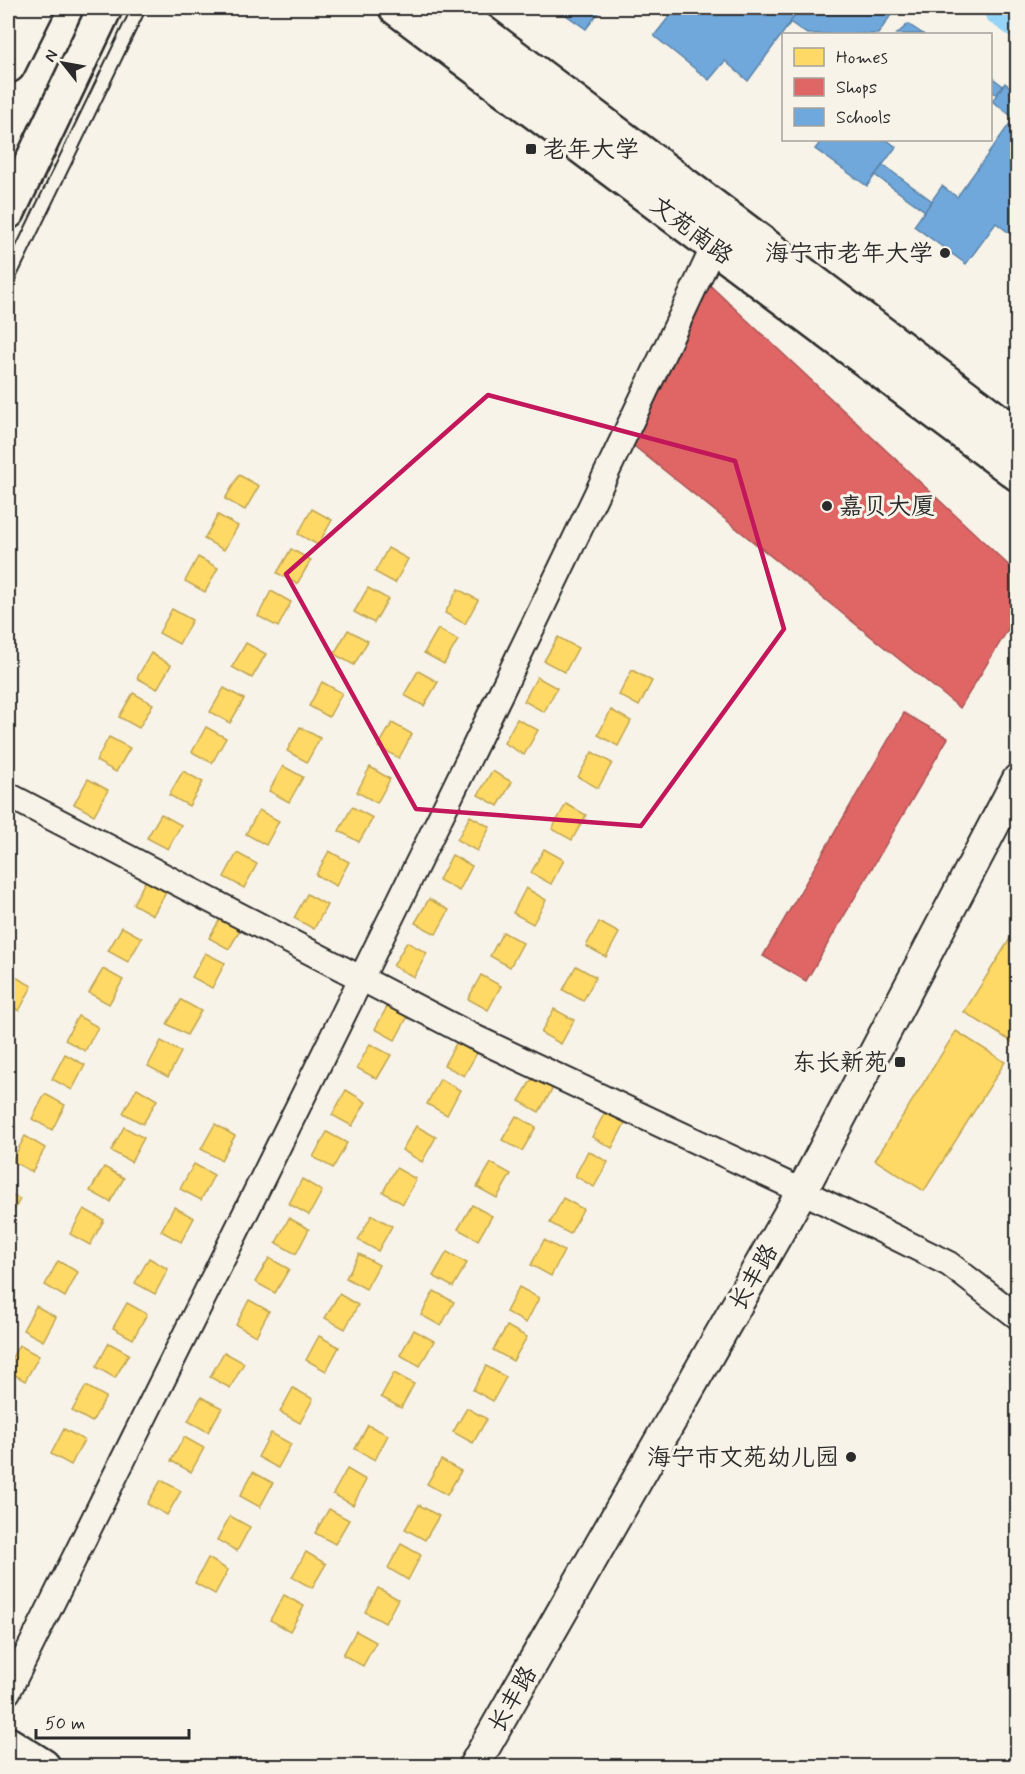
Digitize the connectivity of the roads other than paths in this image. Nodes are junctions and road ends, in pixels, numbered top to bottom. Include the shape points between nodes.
1 (37, 8) edge
2 (105, 8) edge
3 (139, 8) edge
4 (396, 8) edge
5 (450, 8) edge
6 (8, 66) edge
7 (8, 212) edge
8 (728, 217) junction
9 (714, 246) junction
10 (8, 279) edge
11 (1017, 436) edge
12 (1017, 474) edge
13 (1017, 779) edge
14 (8, 795) edge
15 (361, 980) junction
16 (802, 1191) junction
17 (1017, 1317) edge
18 (8, 1692) edge
19 (8, 1744) edge
20 (43, 1767) edge
21 (474, 1767) edge

1 - 6 main road
2 - 7 main road
3 - 10 lane
4 - 9 main road, 文苑南路
5 - 8 main road, 文苑南路
8 - 9 street
8 - 11 main road, 文苑南路
9 - 12 main road, 文苑南路
9 - 15 street
13 - 16 street, 长丰路
14 - 15 street
15 - 16 street
15 - 18 street
16 - 17 street via 949,1264
16 - 21 street, 长丰路
19 - 20 main road

